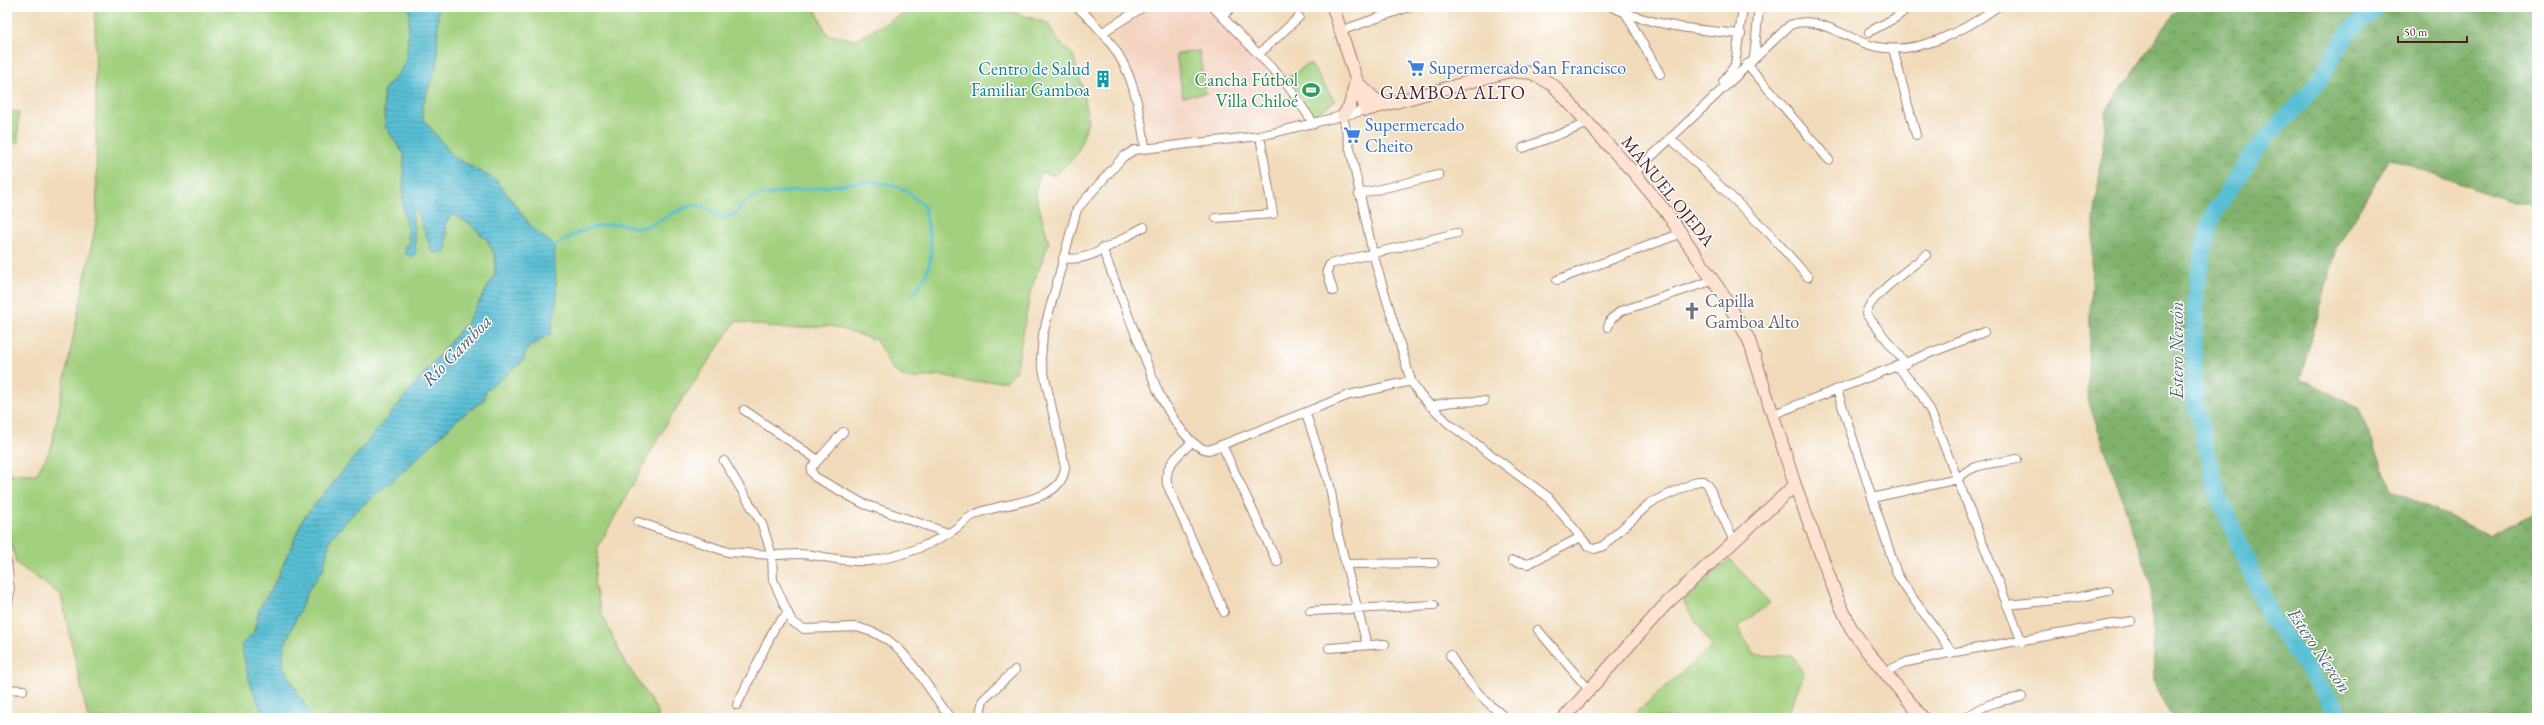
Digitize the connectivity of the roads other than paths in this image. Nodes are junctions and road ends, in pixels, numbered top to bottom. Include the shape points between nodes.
1 (1077, 7) edge
2 (1143, 7) edge
3 (1213, 7) edge
4 (1232, 7) edge
5 (1333, 7) edge
6 (1409, 7) edge
7 (1612, 7) edge
8 (1743, 7) edge
9 (1759, 7) edge
10 (1908, 7) edge
11 (1991, 7) edge
12 (1997, 7) edge
13 (1626, 14) junction
14 (1223, 16) junction
15 (1299, 16) dead end
16 (1976, 16) dead end
17 (1340, 31) junction
18 (1103, 32) junction
19 (1869, 32) dead end
20 (1741, 34) junction
21 (1893, 48) junction
22 (1259, 54) junction
23 (1754, 58) junction
24 (1747, 64) junction
25 (1660, 74) dead end
26 (1356, 81) junction
27 (1713, 96) junction
28 (1396, 103) junction
29 (1366, 110) junction
30 (1343, 116) junction
31 (1314, 124) junction
32 (1589, 124) junction
33 (1916, 135) dead end
34 (1260, 136) junction
35 (1670, 138) junction
36 (1145, 147) junction
37 (1523, 148) dead end
38 (1829, 160) dead end
39 (1634, 173) junction
40 (1439, 175) dead end
41 (1359, 194) junction
42 (1216, 218) dead end
43 (1144, 227) dead end
44 (1457, 233) dead end
45 (1682, 233) junction
46 (1102, 248) junction
47 (1373, 254) junction
48 (1926, 255) dead end
49 (1063, 258) junction
50 (1808, 277) dead end
51 (1557, 280) dead end
52 (1714, 280) junction
53 (1333, 291) dead end
54 (1608, 327) dead end
55 (1984, 332) dead end
56 (1906, 364) junction
57 (1898, 367) junction
58 (1411, 380) junction
59 (1838, 390) junction
60 (1484, 401) dead end
61 (1430, 406) junction
62 (744, 410) dead end
63 (1306, 414) junction
64 (1774, 414) junction
65 (843, 432) dead end
66 (1192, 442) junction
67 (1222, 445) junction
68 (818, 460) junction
69 (2017, 460) dead end
70 (724, 462) dead end
71 (1958, 479) junction
72 (1795, 485) junction
73 (1872, 498) junction
74 (638, 522) dead end
75 (948, 533) junction
76 (1581, 537) junction
77 (1734, 541) junction
78 (772, 555) junction
79 (7, 561) edge
80 (1512, 561) dead end
81 (1277, 562) dead end
82 (1434, 563) dead end
83 (1346, 564) junction
84 (2108, 591) dead end
85 (1434, 605) dead end
86 (2007, 605) junction
87 (7, 608) edge
88 (1357, 608) junction
89 (1310, 611) dead end
90 (1224, 612) dead end
91 (788, 613) junction
92 (2130, 621) dead end
93 (1538, 630) dead end
94 (2022, 642) junction
95 (1384, 644) dead end
96 (1367, 645) junction
97 (1329, 648) dead end
98 (1952, 653) junction
99 (1450, 655) dead end
100 (1015, 670) dead end
101 (1885, 672) junction
102 (7, 689) edge
103 (23, 690) dead end
104 (1590, 691) junction
105 (2022, 697) dead end
106 (737, 705) dead end
107 (950, 718) edge
108 (979, 718) edge
109 (1506, 718) edge
110 (1564, 718) edge
111 (1923, 718) edge
112 (1966, 718) edge

1 - 18 street
2 - 18 street
3 - 14 street
4 - 14 street
5 - 17 street
6 - 17 street
7 - 13 street
8 - 20 street
9 - 23 street
10 - 19 street via 1895,18
11 - 16 street
12 - 21 street via 1966,27 1936,41
13 - 20 street via 1691,30
13 - 25 street
14 - 22 street
15 - 22 street
17 - 26 street
18 - 36 street via 1131,77 1139,101
20 - 27 street via 1735,65
21 - 23 street via 1872,46 1814,22 1797,22 1784,30
21 - 33 street
22 - 31 street via 1286,83
23 - 24 street
24 - 27 street
24 - 38 street
26 - 28 street via 1376,100
26 - 29 street
26 - 30 street via 1350,105
27 - 35 street
28 - 29 street, MANUEL OJEDA
28 - 32 street, MANUEL OJEDA via 1500,73 1519,71 1540,76 1554,85
29 - 30 street
30 - 31 street
30 - 41 street
31 - 34 street
32 - 37 street
32 - 39 street, MANUEL OJEDA
34 - 36 street
34 - 42 street via 1273,214
35 - 39 street
35 - 50 street via 1769,233
36 - 49 street via 1128,153 1077,209
39 - 45 street, MANUEL OJEDA
40 - 41 street
41 - 47 street
43 - 46 street
44 - 47 street
45 - 51 street
45 - 52 street, MANUEL OJEDA
46 - 49 street via 1077,259
46 - 66 street via 1157,389 1168,410
47 - 53 street via 1330,264 1327,270
47 - 58 street
48 - 56 street via 1883,291 1867,309 1866,314
49 - 75 street via 1056,294 1043,334 1041,360 1065,468 1064,476 1058,484 1033,500 973,515
52 - 54 street via 1621,312 1611,319
52 - 64 street, MANUEL OJEDA via 1749,340
55 - 56 street
56 - 57 street
57 - 59 street
57 - 71 street via 1930,410
58 - 61 street
58 - 63 street via 1349,395
59 - 64 street
59 - 73 street
60 - 61 street
61 - 76 street via 1464,436 1548,497
62 - 68 street
63 - 67 street
63 - 83 street via 1330,486
64 - 72 street, MANUEL OJEDA
65 - 68 street
66 - 67 street via 1205,450
66 - 90 street via 1168,466 1167,480
67 - 81 street
68 - 75 street via 811,471 823,483 864,504
69 - 71 street via 1974,466 1965,470
70 - 78 street via 762,524
71 - 73 street
71 - 86 street
72 - 77 street
72 - 101 street, MANUEL OJEDA via 1851,628
73 - 98 street via 1897,574 1907,592 1933,623
74 - 78 street via 728,552
75 - 78 street via 908,552 870,561 837,560 800,554
76 - 77 street via 1588,546 1595,549 1603,546 1650,504 1698,481 1704,481
76 - 80 street via 1528,564
77 - 104 street via 1664,605
78 - 91 street via 773,580
79 - 87 street via 10,592
82 - 83 street
83 - 88 street
84 - 86 street via 2074,598
85 - 88 street
86 - 94 street
88 - 89 street
88 - 96 street
91 - 106 street via 775,627
91 - 107 street via 792,622 804,629 857,627 888,640 916,669
92 - 94 street
93 - 104 street
94 - 98 street
95 - 96 street
96 - 97 street
98 - 101 street via 1907,662
99 - 109 street via 1470,686
100 - 108 street via 983,700
101 - 111 street, MANUEL OJEDA
102 - 103 street
104 - 110 street
105 - 112 street via 1992,702 1980,707

